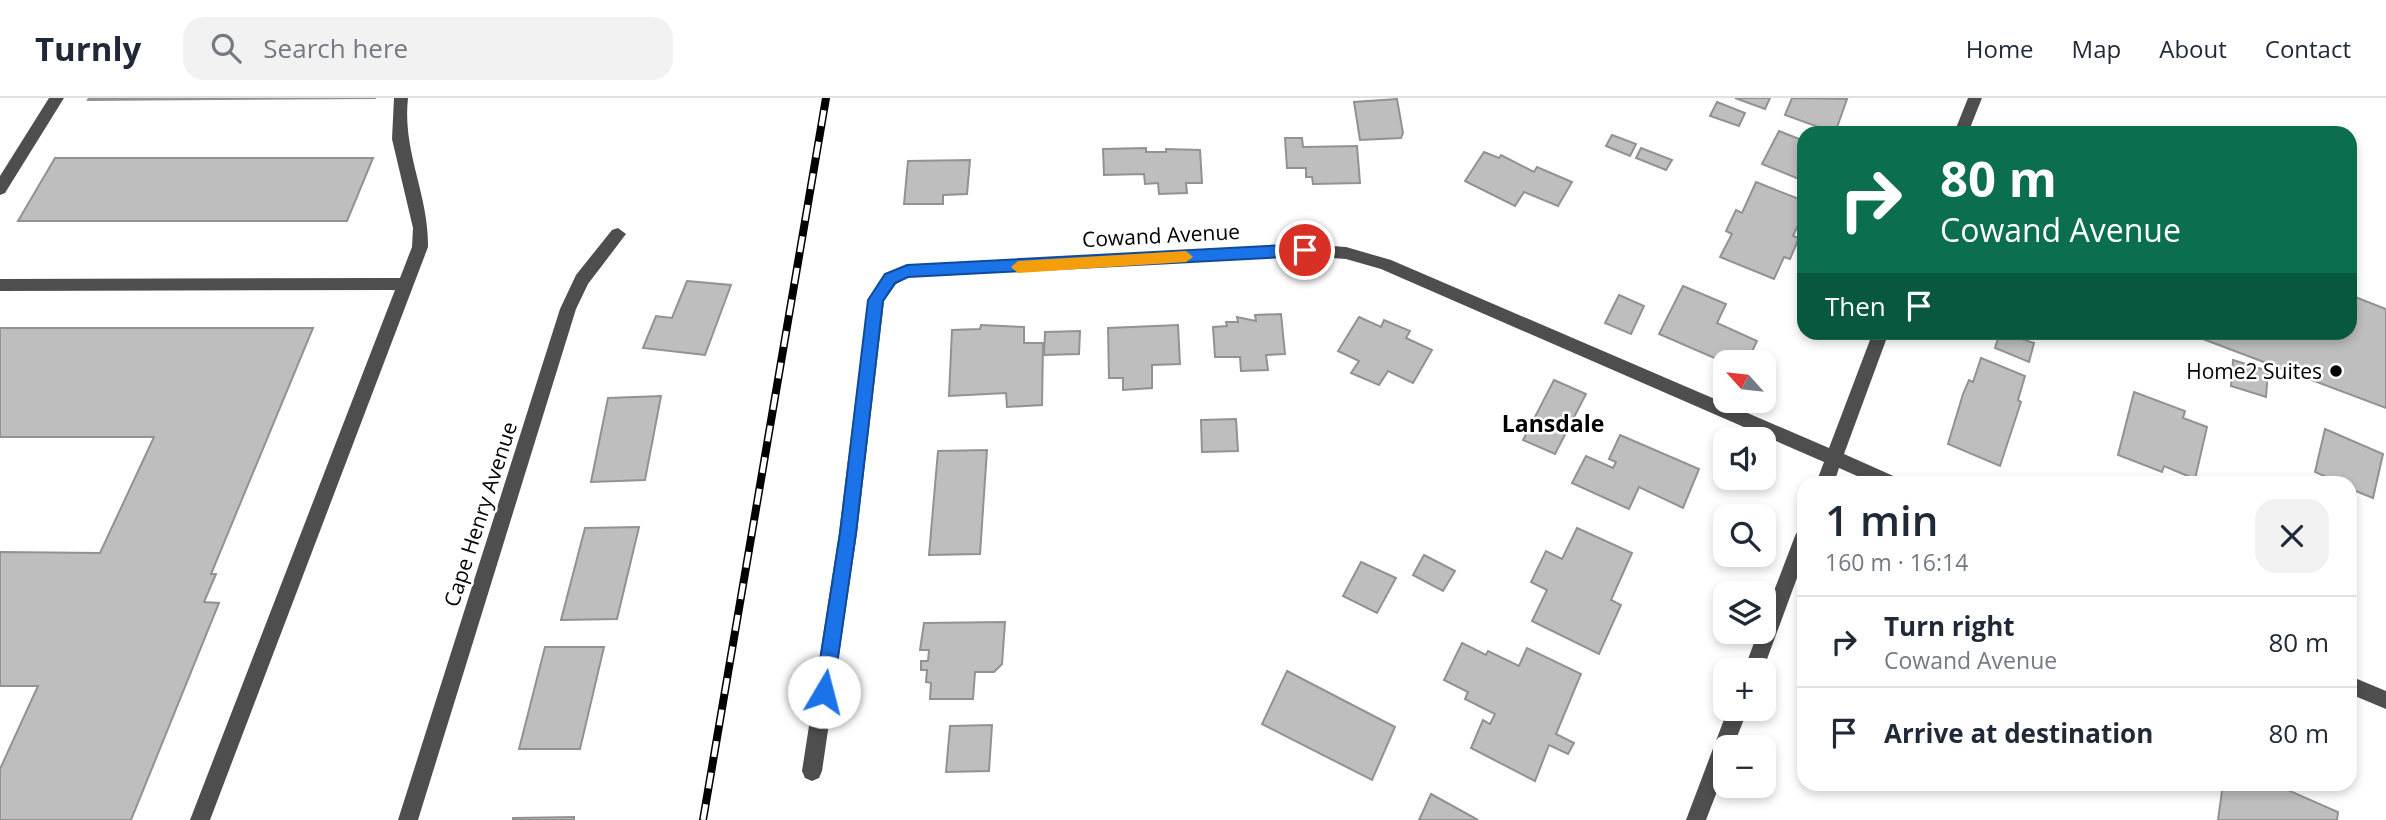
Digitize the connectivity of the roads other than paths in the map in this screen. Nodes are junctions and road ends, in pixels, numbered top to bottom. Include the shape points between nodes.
1 (57, 98) edge
2 (401, 98) edge
3 (1975, 98) edge
4 (1964, 126) edge
5 (0, 189) edge
6 (618, 233) dead end
7 (405, 284) junction
8 (0, 285) edge
9 (1878, 340) edge
10 (1834, 458) junction
11 (1828, 476) edge
12 (1876, 476) edge
13 (1797, 555) edge
14 (1758, 658) edge
15 (2357, 688) edge
16 (2386, 700) edge
17 (1733, 721) edge
18 (812, 771) dead end
19 (200, 820) edge
20 (408, 820) edge
21 (1696, 820) edge

1 - 5 street
2 - 7 street via 396,127 400,154 423,224 420,247
3 - 4 street
6 - 20 street, Cape Henry Avenue via 582,280 568,309
7 - 8 street
7 - 19 street
9 - 10 street
10 - 11 street
10 - 12 street, Cowand Avenue
10 - 18 street, Cowand Avenue via 1385,264 1346,253 1305,250 907,271 890,279 876,300 848,533
13 - 14 street
15 - 16 street
17 - 21 street

